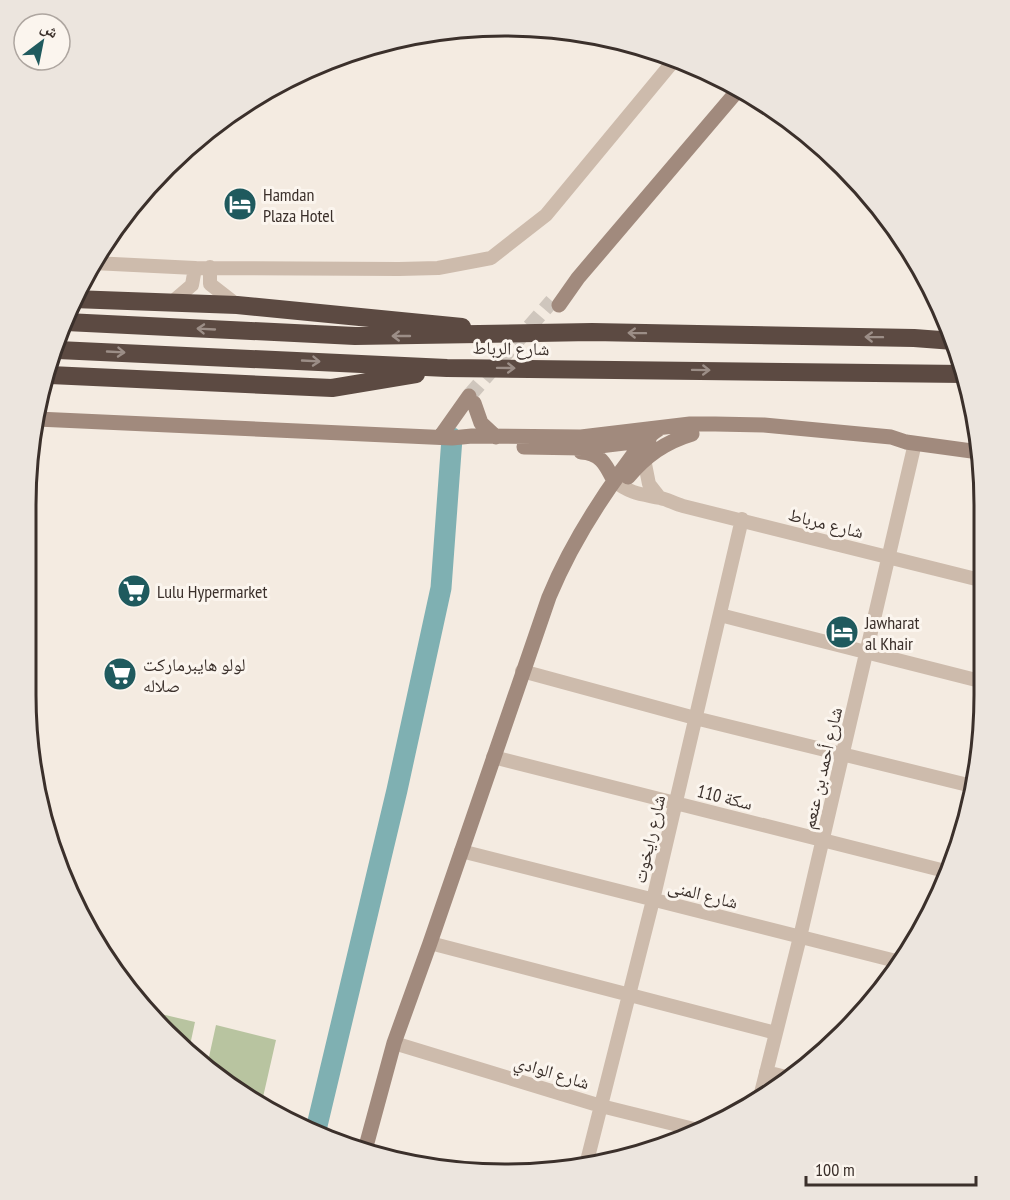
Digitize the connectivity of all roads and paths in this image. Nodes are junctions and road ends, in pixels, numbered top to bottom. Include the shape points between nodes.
1 (669, 66) edge
2 (733, 95) edge
3 (103, 263) edge
4 (210, 267) junction
5 (195, 268) junction
6 (83, 299) edge
7 (171, 303) junction
8 (555, 303) tunnel mouth
9 (237, 305) junction
10 (74, 322) edge
11 (496, 335) junction
12 (942, 337) edge
13 (914, 338) junction
14 (943, 339) edge
15 (62, 350) edge
16 (447, 368) junction
17 (955, 374) edge
18 (55, 375) edge
19 (44, 419) edge
20 (692, 434) junction
21 (496, 436) junction
22 (639, 436) junction
23 (446, 437) junction
24 (911, 443) junction
25 (567, 448) junction
26 (971, 451) edge
27 (644, 459) junction
28 (618, 483) junction
29 (660, 498) junction
30 (741, 519) junction
31 (889, 557) junction
32 (974, 578) edge
33 (720, 615) junction
34 (868, 652) junction
35 (522, 671) junction
36 (974, 679) edge
37 (695, 718) junction
38 (843, 754) junction
39 (493, 757) junction
40 (965, 784) edge
41 (676, 803) junction
42 (823, 840) junction
43 (461, 851) junction
44 (940, 870) edge
45 (653, 900) junction
46 (800, 937) junction
47 (430, 943) junction
48 (892, 960) edge
49 (629, 995) junction
50 (776, 1033) junction
51 (394, 1043) junction
52 (766, 1072) junction
53 (779, 1075) edge
54 (762, 1087) edge
55 (601, 1106) junction
56 (686, 1127) edge
57 (367, 1143) edge
58 (588, 1156) edge

1 - 4 street via 546,214 491,258 438,268
2 - 8 street
3 - 5 street
4 - 5 street
4 - 9 street via 210,285
5 - 7 street via 192,285
6 - 7 highway
7 - 9 highway
9 - 11 highway via 453,324
11 -> 10 highway, شارع الرباط via 355,336
13 -> 11 highway, شارع الرباط via 592,332
12 - 13 street
13 - 14 highway, شارع الرباط
15 -> 16 highway, شارع الرباط
16 -> 17 highway, شارع الرباط
16 - 18 highway via 332,388
19 - 23 street
20 - 22 street
20 - 24 street via 747,433
20 - 27 street
21 - 22 street
21 - 23 street
21 - 23 street via 481,423 473,399
22 - 24 street via 690,424 764,425 891,437
22 - 25 street via 599,447
22 - 27 street via 646,450
22 - 28 street
23 - 25 street via 474,445
24 - 26 street
24 - 31 street, شارع أحمد بن عنعم
25 - 28 street via 602,459
27 - 28 street
27 - 29 street via 650,484
28 - 29 street, شارع مرباط via 645,496
28 - 35 street via 598,504 560,570
29 - 30 street, شارع مرباط
30 - 31 street, شارع مرباط
30 - 33 street, شارع رايخوت
31 - 32 street, شارع مرباط
31 - 34 street, شارع أحمد بن عنعم
33 - 34 street
33 - 37 street, شارع رايخوت
34 - 36 street
34 - 38 street, شارع أحمد بن عنعم
35 - 37 street
35 - 39 street
37 - 38 street
37 - 41 street, شارع رايخوت
38 - 40 street
38 - 42 street, شارع أحمد بن عنعم
39 - 41 street, سكة 110
39 - 43 street
41 - 42 street, سكة 110
41 - 45 street, شارع رايخوت
42 - 44 street, سكة 110
42 - 46 street, شارع أحمد بن عنعم
43 - 45 street, شارع المنى
43 - 47 street
45 - 46 street, شارع المنى
45 - 49 street, شارع رايخوت
46 - 48 street, شارع المنى
46 - 50 street, شارع أحمد بن عنعم
47 - 49 street
47 - 51 street
49 - 50 street
49 - 55 street, شارع رايخوت
50 - 52 street, شارع أحمد بن عنعم
51 - 55 street, شارع الوادي
51 - 57 street
52 - 53 street
52 - 54 street, شارع أحمد بن عنعم
55 - 56 street, شارع الوادي
55 - 58 street, شارع رايخوت

